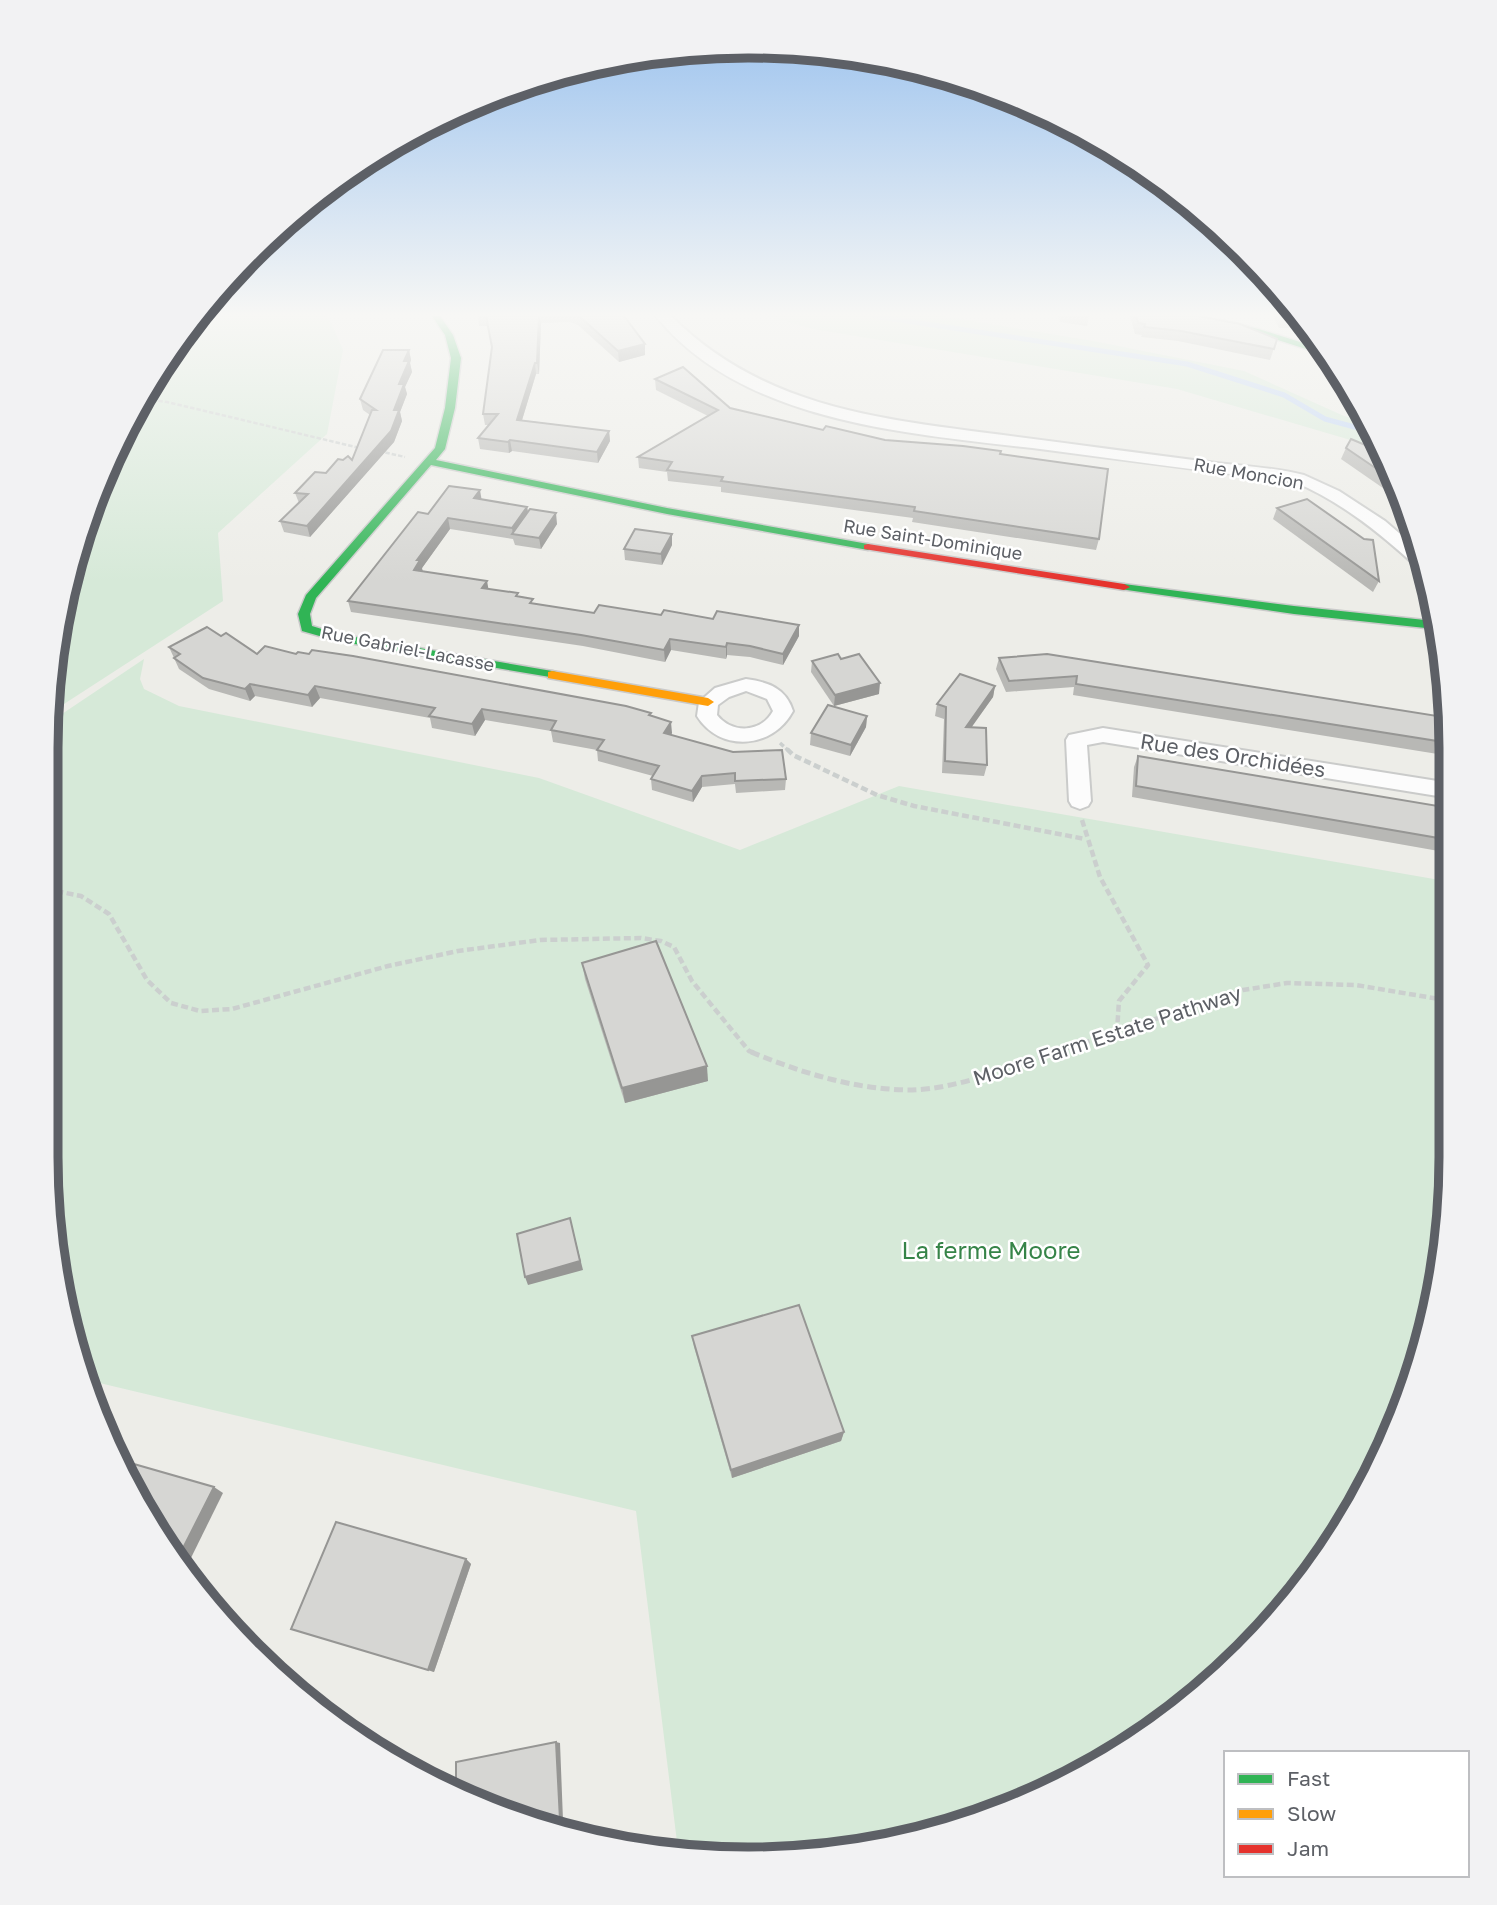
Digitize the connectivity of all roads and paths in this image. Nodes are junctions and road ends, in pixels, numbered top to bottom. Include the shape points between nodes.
1 (179, 405) edge
2 (450, 405) edge
3 (812, 405) edge
4 (362, 448) edge
5 (376, 451) edge
6 (431, 462) junction
7 (1411, 552) edge
8 (1428, 624) edge
9 (708, 702) junction
10 (767, 730) junction
11 (1439, 788) edge
12 (1080, 801) joint
13 (1085, 839) junction
14 (58, 891) edge
15 (1439, 999) edge
16 (1117, 1031) junction

1 - 4 path
2 - 6 street, Rue Gabriel-Lacasse via 440,449
3 - 7 street, Rue Moncion via 911,428 1298,478 1361,509
5 - 6 path
6 - 8 street, Rue Saint-Dominique via 862,548 1287,610
6 - 9 street, Rue Gabriel-Lacasse via 310,597 304,614 306,628
9 - 10 street via 708,719 725,732 750,735
9 - 10 street via 734,686 768,690 783,711 780,720
10 - 13 path via 793,755 877,795
11 - 12 street, Rue des Orchidées via 1103,735 1076,740
12 - 13 path
13 - 16 path via 1105,888 1148,965 1119,1001
14 - 16 path, Moore Farm Estate Pathway via 80,896 109,914 147,980 171,1003 200,1012 232,1009 458,951 540,940 641,938 674,947 692,981 749,1051 797,1071 874,1088 915,1090 987,1076
15 - 16 path, Moore Farm Estate Pathway via 1356,985 1287,984 1243,990

